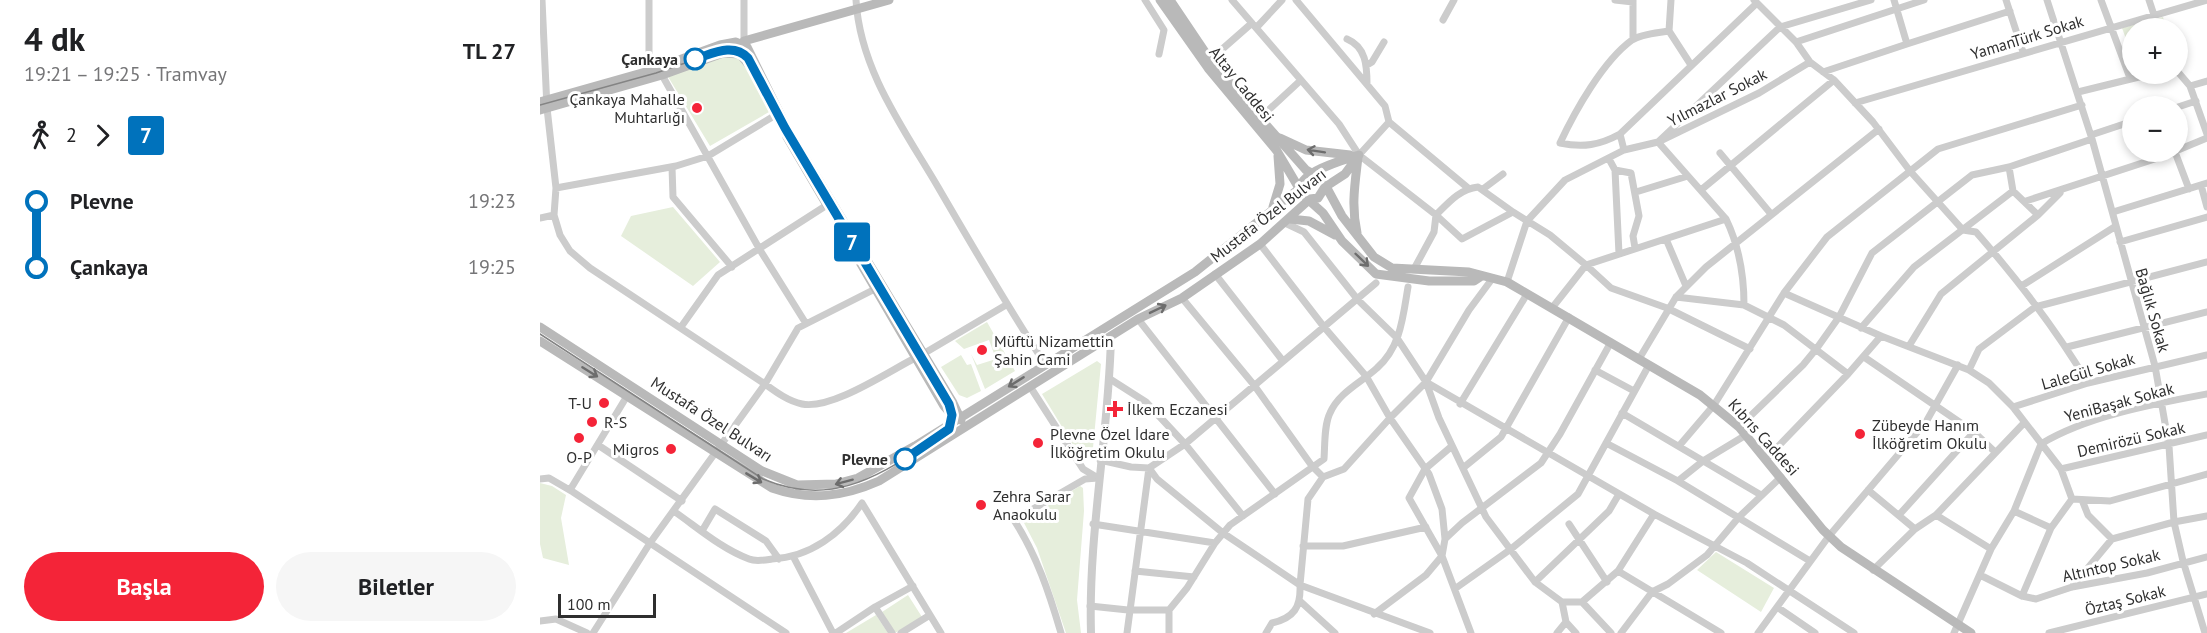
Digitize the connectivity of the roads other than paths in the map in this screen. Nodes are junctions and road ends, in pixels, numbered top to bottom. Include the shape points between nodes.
1 (542, 0) edge
2 (649, 0) edge
3 (744, 0) edge
4 (889, 0) edge
5 (1145, 0) edge
6 (1160, 0) edge
7 (1170, 0) edge
8 (1232, 0) edge
9 (1281, 0) edge
10 (1296, 0) edge
11 (1454, 0) edge
12 (1615, 0) edge
13 (1671, 0) edge
14 (1871, 0) edge
15 (1894, 0) edge
16 (1924, 0) edge
17 (2006, 0) edge
18 (2047, 0) edge
19 (2101, 0) edge
20 (2149, 0) edge
21 (2207, 0) edge
22 (1633, 1) edge
23 (1758, 1) edge
24 (856, 5) edge
25 (1896, 9) junction
26 (2010, 11) junction
27 (2154, 15) junction
28 (1443, 20) dead end
29 (1254, 25) junction
30 (1780, 27) junction
31 (2110, 27) junction
32 (1669, 31) junction
33 (1347, 39) dead end
34 (1633, 39) junction
35 (2061, 41) junction
36 (1384, 42) dead end
37 (1796, 42) junction
38 (1907, 44) junction
39 (742, 46) junction
40 (2024, 52) junction
41 (1159, 54) dead end
42 (2122, 58) edge
43 (1211, 59) junction
44 (1810, 62) junction
45 (1367, 65) junction
46 (1691, 65) junction
47 (649, 71) junction
48 (1823, 72) junction
49 (662, 75) junction
50 (1300, 80) junction
51 (1834, 80) junction
52 (2122, 80) edge
53 (2207, 81) edge
54 (1367, 84) junction
55 (2188, 84) edge
56 (2190, 86) junction
57 (2078, 92) junction
58 (2196, 101) junction
59 (1855, 103) junction
60 (2188, 104) edge
61 (544, 105) edge
62 (2082, 105) junction
63 (774, 116) junction
64 (1260, 118) junction
65 (1389, 122) junction
66 (2122, 125) edge
67 (1879, 129) junction
68 (1620, 134) junction
69 (1276, 136) junction
70 (2207, 136) edge
71 (2091, 137) junction
72 (1658, 142) junction
73 (2188, 145) edge
74 (1624, 150) junction
75 (1277, 151) junction
76 (1720, 153) dead end
77 (1359, 155) junction
78 (708, 156) junction
79 (1609, 159) junction
80 (2144, 162) edge
81 (2179, 162) edge
82 (1730, 166) junction
83 (672, 167) junction
84 (2009, 167) junction
85 (1615, 170) junction
86 (1910, 171) junction
87 (1312, 174) junction
88 (1503, 174) dead end
89 (1689, 176) junction
90 (2103, 176) junction
91 (2204, 184) edge
92 (556, 188) junction
93 (1300, 188) junction
94 (1325, 188) junction
95 (1468, 188) junction
96 (1483, 189) junction
97 (2188, 189) junction
98 (1701, 190) junction
99 (2013, 191) junction
100 (2061, 191) junction
101 (1636, 192) junction
102 (1310, 199) junction
103 (2026, 201) junction
104 (1936, 203) junction
105 (827, 205) junction
106 (2207, 207) edge
107 (1271, 211) junction
108 (2113, 212) junction
109 (1513, 213) junction
110 (1771, 214) junction
111 (2038, 214) junction
112 (554, 215) junction
113 (1436, 215) junction
114 (2207, 217) edge
115 (540, 218) edge
116 (1726, 219) junction
117 (1288, 221) junction
118 (1527, 221) junction
119 (2116, 226) junction
120 (1963, 230) junction
121 (1357, 236) junction
122 (1666, 239) junction
123 (1342, 241) junction
124 (1737, 241) junction
125 (2120, 242) junction
126 (1260, 244) junction
127 (1635, 248) junction
128 (760, 250) junction
129 (1994, 252) junction
130 (1619, 254) junction
131 (2207, 262) edge
132 (1586, 265) junction
133 (732, 267) junction
134 (1414, 269) junction
135 (1215, 274) junction
136 (1480, 277) junction
137 (1492, 279) junction
138 (1507, 282) junction
139 (2131, 282) junction
140 (1376, 283) dead end
141 (2023, 285) junction
142 (1686, 286) junction
143 (1408, 287) dead end
144 (875, 289) junction
145 (1784, 293) junction
146 (1527, 294) junction
147 (1676, 297) junction
148 (1182, 298) junction
149 (1358, 300) junction
150 (1006, 305) junction
151 (1744, 305) junction
152 (2035, 307) junction
153 (1552, 308) junction
154 (1667, 309) junction
155 (2207, 312) edge
156 (1569, 317) junction
157 (1839, 317) junction
158 (1770, 318) junction
159 (1138, 319) junction
160 (805, 322) junction
161 (540, 327) edge
162 (681, 327) junction
163 (1324, 327) junction
164 (1861, 328) junction
165 (2145, 328) junction
166 (1111, 336) junction
167 (1881, 336) junction
168 (1397, 338) junction
169 (540, 341) edge
170 (1611, 342) junction
171 (1909, 346) junction
172 (2067, 347) junction
173 (1817, 348) junction
174 (1750, 349) junction
175 (2207, 355) edge
176 (920, 356) junction
177 (1864, 357) junction
178 (1639, 359) junction
179 (1283, 361) junction
180 (1045, 364) junction
181 (1649, 365) junction
182 (1958, 365) junction
183 (2155, 366) junction
184 (1594, 370) junction
185 (1969, 370) junction
186 (1848, 374) junction
187 (1366, 376) junction
188 (1110, 379) junction
189 (1426, 382) junction
190 (2088, 383) junction
191 (765, 384) junction
192 (1254, 385) junction
193 (1031, 388) junction
194 (1634, 391) junction
195 (2207, 394) edge
196 (627, 396) junction
197 (2162, 403) junction
198 (1460, 404) junction
199 (1714, 405) junction
200 (1935, 405) junction
201 (2013, 407) junction
202 (1622, 412) junction
203 (959, 417) junction
204 (1213, 418) junction
205 (1390, 418) junction
206 (2024, 423) junction
207 (1738, 427) junction
208 (965, 428) junction
209 (1505, 429) junction
210 (1974, 432) junction
211 (1746, 435) junction
212 (2207, 435) edge
213 (1606, 443) junction
214 (1185, 444) junction
215 (2041, 444) junction
216 (598, 445) junction
217 (722, 446) junction
218 (1452, 446) junction
219 (1679, 446) junction
220 (2169, 446) junction
221 (1995, 452) junction
222 (715, 453) junction
223 (1547, 453) junction
224 (1766, 459) junction
225 (1100, 460) junction
226 (1703, 461) junction
227 (1312, 466) junction
228 (1149, 468) junction
229 (1463, 468) junction
230 (1425, 469) junction
231 (2061, 469) junction
232 (2207, 474) edge
233 (1588, 476) junction
234 (1323, 477) junction
235 (1781, 477) junction
236 (1098, 478) junction
237 (540, 479) edge
238 (1678, 481) junction
239 (2172, 483) junction
240 (570, 490) junction
241 (1868, 490) junction
242 (857, 491) junction
243 (1275, 494) junction
244 (1619, 494) junction
245 (1761, 495) junction
246 (2073, 499) junction
247 (2082, 500) junction
248 (682, 501) junction
249 (862, 503) junction
250 (1481, 508) junction
251 (2014, 511) junction
252 (675, 512) junction
253 (1654, 514) junction
254 (1899, 515) junction
255 (1243, 516) junction
256 (1936, 516) junction
257 (2207, 516) edge
258 (1739, 517) junction
259 (2174, 522) junction
260 (1094, 524) junction
261 (1569, 524) dead end
262 (1425, 527) junction
263 (2051, 528) junction
264 (1915, 529) junction
265 (702, 531) junction
266 (1140, 531) junction
267 (1223, 533) junction
268 (1829, 536) junction
269 (1444, 539) junction
270 (2112, 539) junction
271 (650, 543) junction
272 (1215, 543) junction
273 (1579, 543) junction
274 (1303, 546) junction
275 (1715, 547) junction
276 (1511, 549) junction
277 (1990, 549) junction
278 (1442, 556) junction
279 (2207, 557) edge
280 (794, 558) junction
281 (779, 559) junction
282 (1809, 561) junction
283 (2183, 561) junction
284 (1873, 570) junction
285 (1136, 571) junction
286 (1618, 571) junction
287 (1980, 575) junction
288 (1194, 577) junction
289 (1535, 582) junction
290 (1607, 582) junction
291 (1300, 585) junction
292 (913, 586) junction
293 (2072, 587) junction
294 (1456, 588) junction
295 (1789, 590) junction
296 (1652, 592) junction
297 (2207, 594) edge
298 (2022, 596) junction
299 (2193, 597) junction
300 (1301, 602) junction
301 (1562, 602) junction
302 (1582, 602) junction
303 (1090, 606) junction
304 (1777, 607) junction
305 (875, 608) junction
306 (1128, 610) junction
307 (1169, 610) junction
308 (1374, 614) junction
309 (930, 615) junction
310 (540, 621) edge
311 (1566, 622) junction
312 (1957, 629) edge
313 (587, 633) edge
314 (593, 633) edge
315 (786, 633) edge
316 (835, 633) edge
317 (892, 633) edge
318 (901, 633) edge
319 (940, 633) edge
320 (1061, 633) edge
321 (1091, 633) edge
322 (1127, 633) edge
323 (1169, 633) edge
324 (1266, 633) edge
325 (1335, 633) edge
326 (1430, 633) edge
327 (1472, 633) edge
328 (1557, 633) edge
329 (1576, 633) edge
330 (1611, 633) edge
331 (1621, 633) edge
332 (1721, 633) edge
333 (1758, 633) edge
334 (1815, 633) edge
335 (1854, 633) edge
336 (1971, 633) edge
337 (2049, 633) edge
338 (2205, 633) edge

1 - 61 street
2 - 47 street
3 - 39 street
4 - 24 main road
5 - 41 street via 1164,30
6 - 75 main road, Altay Caddesi via 1208,68
7 - 43 main road, Altay Caddesi
8 - 29 street
9 - 29 street
10 - 54 street
11 - 28 street
12 - 22 street
13 - 32 street
14 - 30 street
15 - 25 street
16 - 25 street
17 - 26 street
18 - 35 street, Bağlık Sokak
19 - 31 street
20 - 27 street
21 - 27 street, YamanTürk Sokak
22 - 34 street
23 - 30 street
23 - 46 street
24 - 39 main road
24 - 150 street via 864,46 888,103
25 - 37 street
25 - 38 street
26 - 38 street
26 - 40 street
27 - 31 street, YamanTürk Sokak
29 - 43 street
29 - 50 street
30 - 37 street
30 - 72 street
31 - 35 street, YamanTürk Sokak
31 - 42 street
32 - 34 street
32 - 46 street
33 - 45 street via 1354,42
34 - 68 street via 1576,109 1560,143 1575,147 1602,144
35 - 40 street, YamanTürk Sokak
35 - 57 street, Bağlık Sokak
36 - 45 street
37 - 44 street
38 - 48 street
39 - 47 main road via 736,42 720,45
39 - 49 main road
39 - 63 main road
39 - 176 main road via 747,47 787,128
40 - 59 street, YamanTürk Sokak
43 - 64 main road, Altay Caddesi
44 - 48 street
44 - 72 street, Yılmazlar Sokak via 1759,93
45 - 54 street
46 - 68 street
47 - 49 street
47 - 61 main road
48 - 51 street
49 - 61 main road
49 - 78 street
50 - 64 street
50 - 77 street via 1339,124
51 - 59 street
51 - 82 street
52 - 57 street
53 - 56 street
54 - 65 street via 1385,106
55 - 56 street
56 - 58 street
57 - 62 street, Bağlık Sokak
58 - 60 street
58 - 70 street
59 - 67 street
61 - 92 street
62 - 71 street, Bağlık Sokak
62 - 86 street via 1938,149
63 - 78 street
63 - 105 main road
64 - 69 main road, Altay Caddesi
65 - 77 street
65 - 95 street
66 - 71 street
67 - 86 street
67 - 110 street
68 - 74 street
77 -> 69 main road via 1306,150
69 - 87 main road, Altay Caddesi
70 - 73 street
71 - 84 street
71 - 90 street, Bağlık Sokak
72 - 74 street
72 - 89 street, Yılmazlar Sokak
74 - 79 street
75 - 93 main road, Altay Caddesi
75 - 107 main road via 1280,184
76 - 82 street
77 - 87 main road, Mustafa Özel Bulvarı
77 - 94 main road, Mustafa Özel Bulvarı via 1346,174
77 - 113 street
77 - 121 main road via 1352,210
78 - 83 street
78 - 128 street
79 - 85 street
79 - 118 street via 1565,180
80 - 90 street
81 - 97 street
82 - 98 street
82 - 110 street
83 - 92 street
83 - 133 street via 674,197
84 - 99 street
84 - 104 street via 1972,175
85 - 101 street via 1632,173
85 - 130 street
86 - 104 street
86 - 145 street via 1827,237
87 - 93 main road, Mustafa Özel Bulvarı via 1301,180
87 - 94 main road via 1323,179
88 - 96 street
89 - 98 street, Yılmazlar Sokak
89 - 101 street
90 - 100 street
90 - 108 street, Bağlık Sokak
91 - 97 street
91 - 106 street
92 - 112 street
93 - 102 main road
93 - 107 main road, Mustafa Özel Bulvarı
94 - 102 main road, Mustafa Özel Bulvarı via 1318,198
94 - 121 main road, Kıbrıs Caddesi
95 - 96 street
95 - 113 street
96 - 109 street
97 - 108 street
98 - 116 street, Yılmazlar Sokak
99 - 103 street
99 - 120 street
100 - 103 street
100 - 111 street
101 - 127 street via 1639,216
102 - 117 main road, Mustafa Özel Bulvarı
102 - 123 main road, Kıbrıs Caddesi
103 - 111 street
104 - 120 street
104 - 157 street via 1872,253
105 - 128 street
105 - 144 main road
107 - 180 main road, Mustafa Özel Bulvarı via 1195,272
108 - 119 street, Bağlık Sokak
109 - 113 street via 1461,239
109 - 118 street
110 - 124 street
111 - 129 street
112 - 115 street
112 - 162 street via 570,250
113 - 134 street via 1434,232
114 - 125 street
116 - 122 street
116 - 124 street, Yılmazlar Sokak
117 - 123 main road via 1309,220
117 - 126 main road, Mustafa Özel Bulvarı
117 - 149 street via 1304,232
118 - 132 street
118 - 138 street
119 - 125 street, Bağlık Sokak
119 - 141 street
120 - 129 street via 1976,232
120 - 164 street via 1914,267
121 - 134 main road, Kıbrıs Caddesi via 1383,264
122 - 127 street
122 - 142 street
123 -> 136 main road, Kıbrıs Caddesi via 1376,274 1386,277 1474,281
124 - 142 street
124 - 151 street, Yılmazlar Sokak
125 - 139 street, Bağlık Sokak
126 - 135 main road, Mustafa Özel Bulvarı
126 - 163 street
127 - 130 street
128 - 133 street
128 - 160 street
129 - 141 street
129 - 171 street via 1941,294
130 - 132 street
131 - 139 street
132 - 153 street
132 - 154 street via 1611,288
133 - 162 street via 718,275
134 - 136 main road, Kıbrıs Caddesi via 1469,272
135 - 148 main road, Mustafa Özel Bulvarı
135 - 179 street
136 - 137 main road, Kıbrıs Caddesi
137 - 138 main road, Kıbrıs Caddesi
137 - 189 street
138 - 146 main road, Kıbrıs Caddesi
139 - 152 street
139 - 165 street, Bağlık Sokak
140 - 149 street
141 - 152 street
142 - 147 street
143 - 168 street
144 - 160 street
144 - 176 main road
145 - 157 street
145 - 158 street
146 - 153 main road, Kıbrıs Caddesi
146 - 198 street
147 - 151 street
147 - 154 street
159 -> 148 main road, Mustafa Özel Bulvarı
148 - 192 street
149 - 163 street
149 - 168 street
150 - 176 street
150 - 180 street
151 - 158 street
152 - 172 street
152 - 185 street via 1979,350
153 - 156 main road, Kıbrıs Caddesi
154 - 174 street
154 - 178 street
155 - 165 street
156 - 170 main road, Kıbrıs Caddesi
156 - 209 street
157 - 164 street
157 - 173 street
158 - 173 street
158 - 174 street
159 - 166 main road, Mustafa Özel Bulvarı
159 - 204 street
160 - 191 street
161 - 217 main road, Mustafa Özel Bulvarı
162 - 191 street
163 - 179 street
163 - 187 street
164 - 167 street
165 - 172 street
165 - 183 street, Bağlık Sokak
166 - 188 street
166 - 193 main road, Mustafa Özel Bulvarı
167 - 171 street
167 - 177 street
168 - 187 street via 1386,358
168 - 189 street
169 -> 196 main road, Mustafa Özel Bulvarı
170 - 178 main road, Kıbrıs Caddesi
170 - 184 street
171 - 182 street
172 - 190 street
173 - 186 street
173 - 207 street
174 - 199 street
175 - 183 street, LaleGül Sokak
176 - 191 street via 833,400 815,405 786,398
176 - 203 main road via 944,406
177 - 186 street
177 - 200 street
178 - 181 main road, Kıbrıs Caddesi
179 - 192 street
180 -> 203 main road, Mustafa Özel Bulvarı
181 - 194 street
181 - 199 main road, Kıbrıs Caddesi
182 - 185 street
182 - 200 street
183 - 190 street, LaleGül Sokak
183 - 197 street, Bağlık Sokak
184 - 194 street
184 - 223 street
185 - 201 street
186 - 224 street
187 - 205 street
187 - 227 street via 1330,413 1324,459
188 - 214 street via 1146,402
188 - 225 street
189 - 198 street
189 - 205 street
189 - 218 street
190 - 201 street, LaleGül Sokak
191 - 217 street
192 - 204 street
192 - 227 street
193 - 208 main road, Mustafa Özel Bulvarı
193 - 236 street via 1083,469
194 - 202 street
195 - 197 street, YeniBaşak Sokak
196 - 216 street
196 - 222 main road, Mustafa Özel Bulvarı
197 - 215 street, YeniBaşak Sokak via 2064,430
197 - 220 street, Bağlık Sokak
198 - 209 street
199 - 207 main road, Kıbrıs Caddesi
199 - 219 street
200 - 210 street
200 - 241 street via 1926,422
201 - 206 street
202 - 213 street
202 - 219 street
203 - 208 main road
203 -> 217 main road, Mustafa Özel Bulvarı via 858,478 836,484 797,485 779,480
204 - 214 street
204 - 243 street
205 - 230 street
205 - 234 street via 1344,469
206 - 215 street
206 - 221 street
207 - 211 main road, Kıbrıs Caddesi
208 - 242 main road, Mustafa Özel Bulvarı
209 - 223 street
209 - 229 street via 1501,437
210 - 221 street
210 - 254 street
211 - 224 main road, Kıbrıs Caddesi
211 - 226 street
212 - 220 street, Demirözü Sokak
213 - 233 street
213 - 238 street
214 - 228 street
214 - 255 street
215 - 231 street
215 - 251 street
216 - 240 street
216 - 248 street
217 - 222 street
218 - 229 street
218 - 230 street
219 - 226 street
220 - 231 street, Demirözü Sokak
220 - 239 street, Bağlık Sokak
221 - 256 street
222 -> 242 main road, Mustafa Özel Bulvarı via 755,479 790,495 811,497
222 - 248 street
223 - 233 street
223 - 250 street via 1541,463
224 - 235 main road, Kıbrıs Caddesi
225 - 228 street
225 - 236 street
226 - 238 street
226 - 245 street
227 - 234 street
227 - 243 street
228 - 266 street
228 - 267 street
229 - 250 street
230 - 262 street via 1409,498
230 - 269 street via 1442,509
231 - 246 street
232 - 239 street
233 - 244 street
233 - 276 street via 1578,494
234 - 274 street via 1308,499
235 - 245 street
235 - 268 main road, Kıbrıs Caddesi
236 - 260 street
236 - 320 street via 1085,479 1014,520 1034,551
237 - 240 street via 549,478
238 - 258 street
239 - 247 street via 2110,501
239 - 259 street, Bağlık Sokak
240 - 271 street
241 - 254 street
241 - 268 street
242 - 249 street
243 - 255 street
244 - 253 street
244 - 273 street via 1609,511
245 - 258 street
246 - 247 street
246 - 263 street
247 - 270 street via 2088,515
248 - 252 street
249 - 280 street via 832,536 814,550
249 - 292 street
250 - 269 street
250 - 276 street
251 - 263 street
251 - 277 street
252 - 265 street
252 - 271 street
253 - 275 street
253 - 286 street
254 - 264 street
255 - 267 street
256 - 264 street
256 - 277 street
257 - 259 street
258 - 275 street
258 - 282 street
259 - 270 street
259 - 283 street, Bağlık Sokak
260 - 266 street
260 - 303 street
261 - 273 street
262 - 274 street via 1343,546
262 - 278 street
263 - 298 street
264 - 284 street
265 - 281 street via 751,560
265 - 281 street via 715,509 766,541
266 - 272 street
266 - 285 street
267 - 272 street
267 - 291 street
268 - 282 street
268 - 284 main road, Kıbrıs Caddesi
269 - 278 street
270 - 293 street
271 - 314 street
271 - 315 street
272 - 288 street
273 - 289 street
273 - 290 street
274 - 291 street
275 - 295 street
275 - 296 street via 1694,567
276 - 289 street
276 - 294 street
277 - 287 street
278 - 294 street
278 - 308 street via 1425,575
279 - 283 street, Altıntop Sokak
280 - 281 street
280 - 316 street
282 - 295 street
283 - 293 street, Altıntop Sokak via 2147,573
283 - 299 street, Bağlık Sokak
284 - 312 main road, Kıbrıs Caddesi
285 - 288 street
285 - 306 street
286 - 290 street
286 - 296 street
287 - 298 street
287 - 312 street
288 - 307 street
289 - 301 street
290 - 302 street
291 - 300 street
291 - 308 street
292 - 305 street
292 - 309 street
293 - 298 street, Altıntop Sokak via 2036,599
294 - 327 street
295 - 304 street
295 - 335 street
296 - 331 street
296 - 332 street
297 - 299 street, Öztaş Sokak
299 - 337 street, Öztaş Sokak
299 - 338 street, Bağlık Sokak
300 - 324 street via 1293,614 1272,623
300 - 325 street
301 - 302 street
301 - 311 street
302 - 330 street
303 - 306 street
303 - 321 street
304 - 333 street
304 - 334 street
305 - 316 street
305 - 317 street
306 - 307 street
306 - 322 street
307 - 323 street
308 - 326 street
309 - 318 street
309 - 319 street
310 - 313 street via 556,619
311 - 328 street
311 - 329 street
312 - 336 main road, Kıbrıs Caddesi

